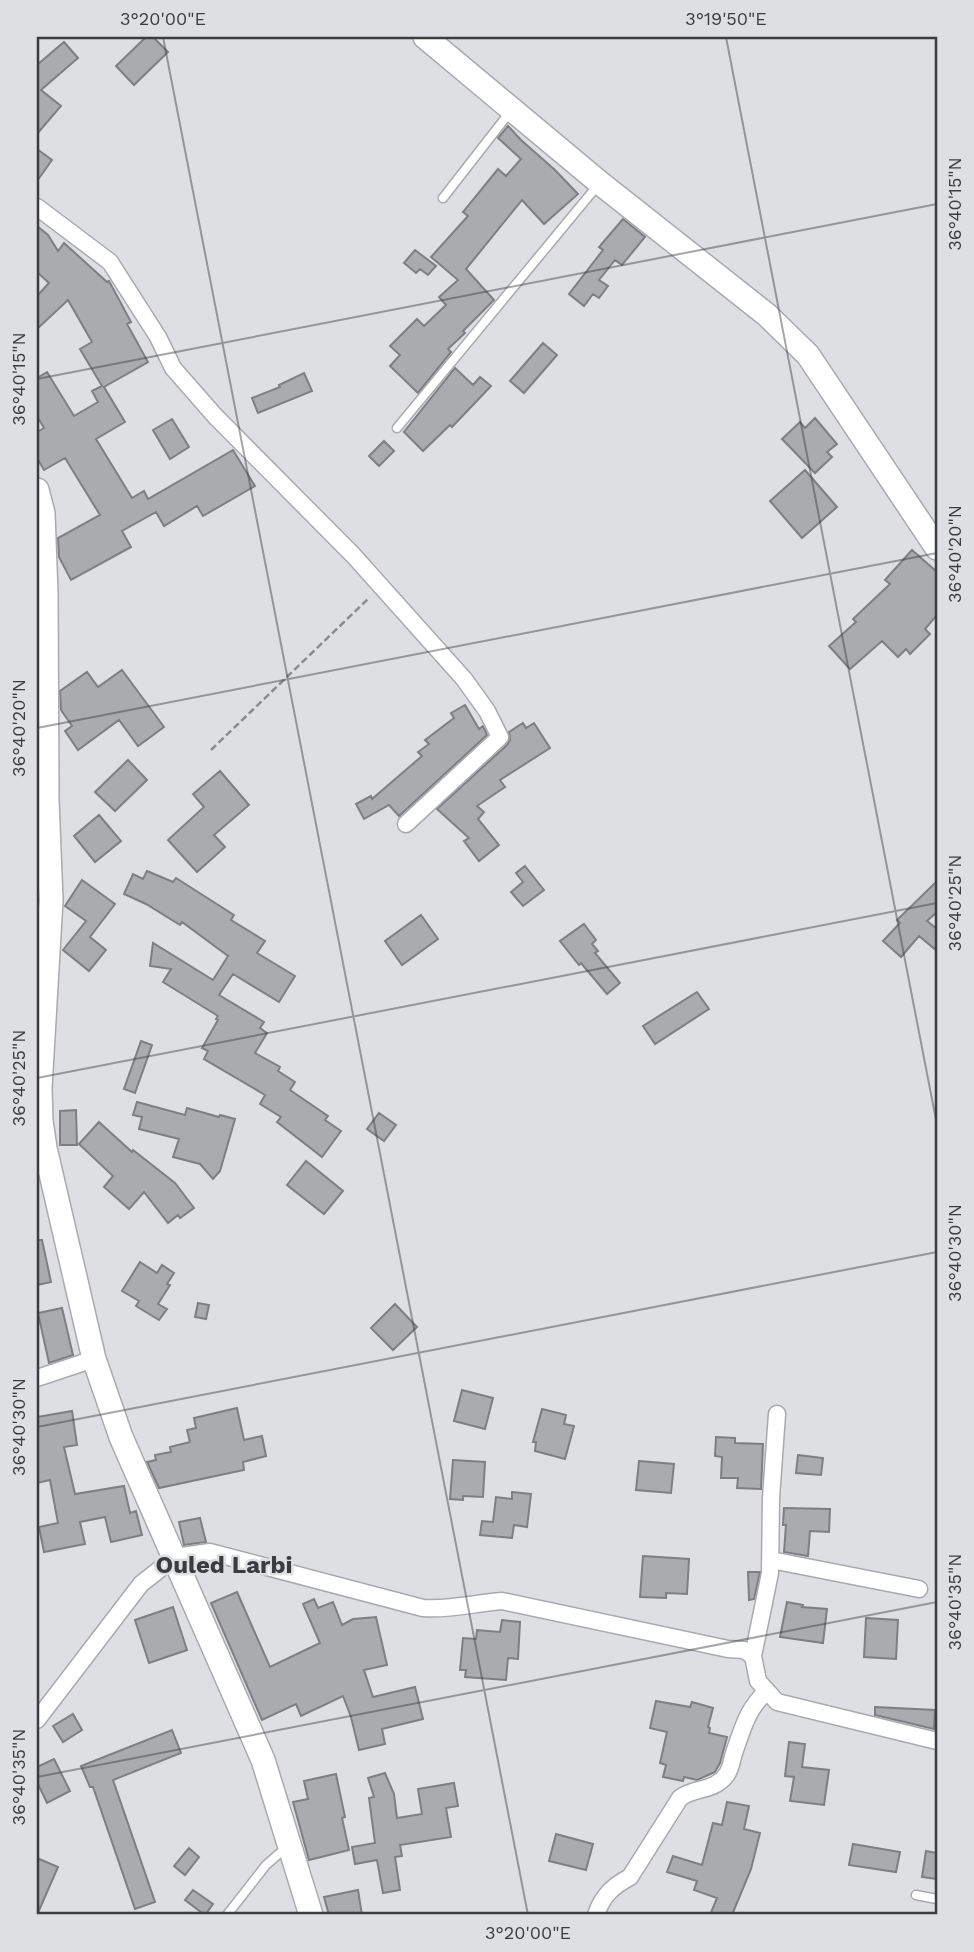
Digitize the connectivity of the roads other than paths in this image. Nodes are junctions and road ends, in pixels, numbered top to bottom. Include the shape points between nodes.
1 (425, 37) edge
2 (512, 109) junction
3 (600, 183) junction
4 (443, 198) dead end
5 (37, 207) edge
6 (397, 428) dead end
7 (37, 490) edge
8 (937, 548) edge
9 (406, 824) dead end
10 (94, 1359) junction
11 (37, 1378) edge
12 (777, 1415) dead end
13 (175, 1557) junction
14 (771, 1560) junction
15 (919, 1589) dead end
16 (753, 1656) junction
17 (767, 1691) junction
18 (37, 1720) edge
19 (937, 1741) edge
20 (290, 1844) junction
21 (916, 1895) dead end
22 (937, 1899) edge
23 (227, 1915) edge
24 (311, 1915) edge
25 (596, 1915) edge

1 - 2 street
2 - 3 street
2 - 4 lane
3 - 6 lane
3 - 8 street via 767,315 808,355
5 - 9 street via 110,262 173,368 353,555 487,711 500,737
7 - 10 street via 43,513 46,593 51,900 41,1121
10 - 11 street
10 - 13 street via 121,1437
12 - 14 street
13 - 16 street via 210,1552 424,1608 455,1609 502,1601 744,1650
13 - 18 street via 141,1584
13 - 20 street via 263,1760
14 - 15 street
14 - 16 street
16 - 17 street via 758,1681
17 - 19 street via 777,1702
17 - 25 street via 748,1714 727,1773 716,1785 680,1798 630,1877 603,1897
20 - 23 lane via 266,1865
20 - 24 street
21 - 22 lane

